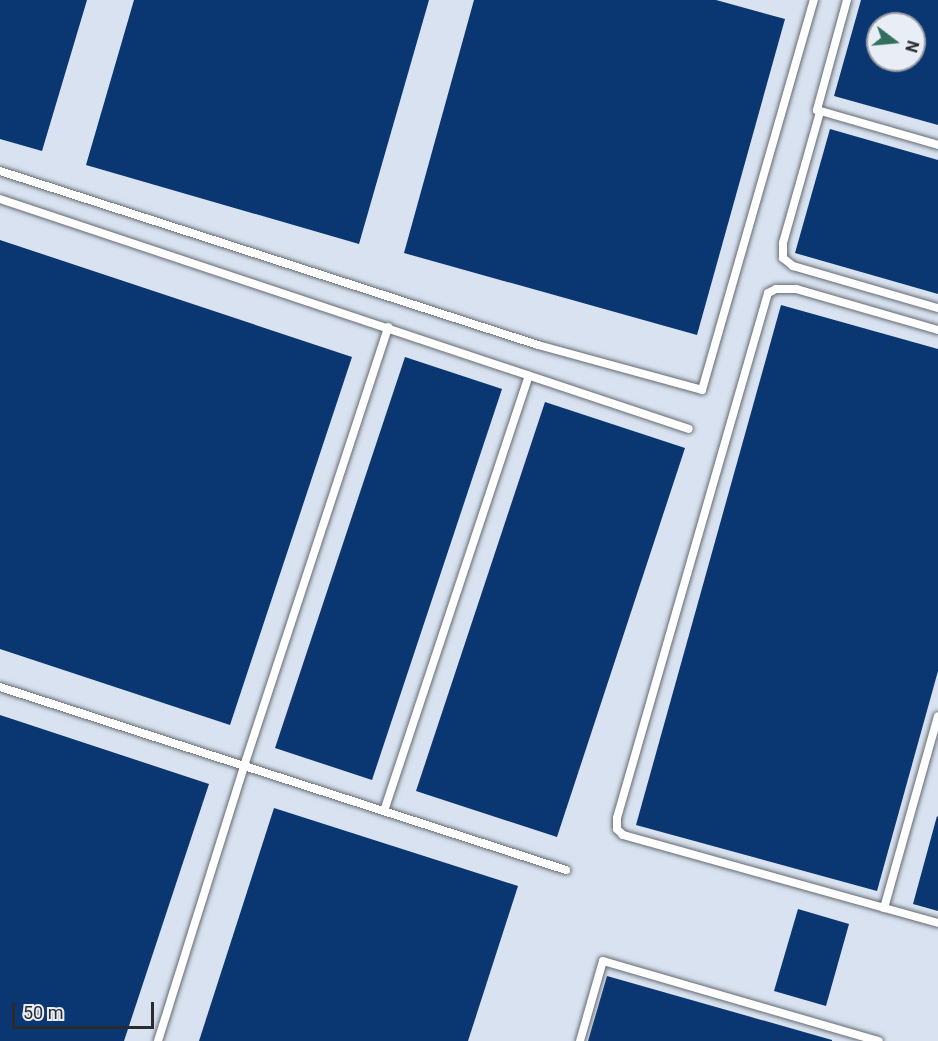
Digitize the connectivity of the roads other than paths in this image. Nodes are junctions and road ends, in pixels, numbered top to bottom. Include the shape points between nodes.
1 (814, 0) edge
2 (847, 0) edge
3 (820, 111) junction
4 (938, 145) edge
5 (0, 171) edge
6 (0, 199) edge
7 (938, 308) edge
8 (388, 327) junction
9 (938, 330) edge
10 (529, 375) junction
11 (689, 429) dead end
12 (0, 687) edge
13 (938, 716) edge
14 (244, 766) junction
15 (384, 811) junction
16 (566, 870) dead end
17 (884, 908) junction
18 (938, 923) edge
19 (158, 1041) edge
20 (580, 1041) edge
21 (879, 1041) edge

1 - 5 lane via 702,390 527,342
2 - 3 lane via 817,110
3 - 4 lane
3 - 7 lane via 783,243 783,258 793,266
6 - 8 lane
8 - 10 lane
8 - 14 lane
9 - 17 lane via 796,290 776,289 768,293 617,818 617,829 623,835
10 - 11 lane
10 - 15 lane
12 - 14 lane
13 - 17 lane
14 - 15 lane
14 - 19 lane
15 - 16 lane
17 - 18 lane
20 - 21 lane via 603,961

